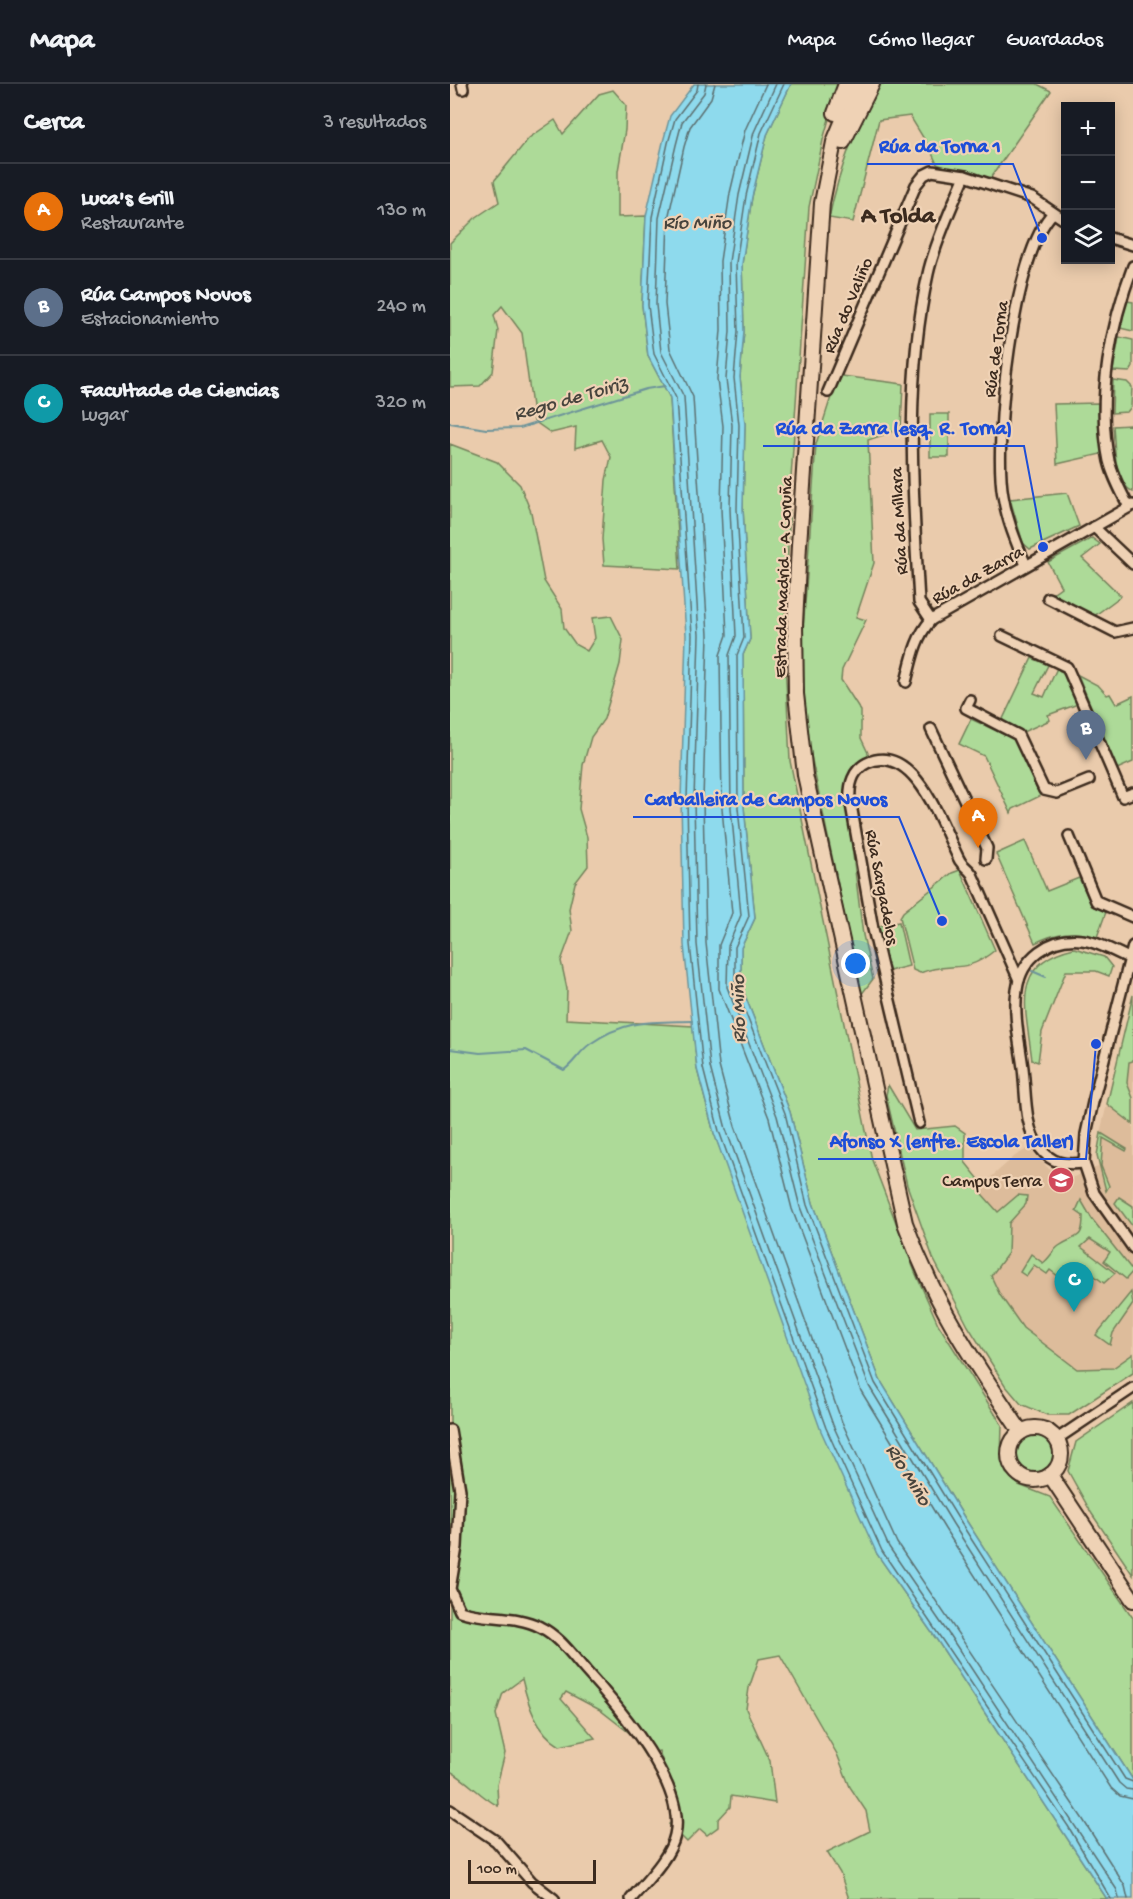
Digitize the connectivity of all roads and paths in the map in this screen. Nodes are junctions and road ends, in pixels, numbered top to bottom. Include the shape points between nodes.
1 (846, 84) edge
2 (858, 84) edge
3 (872, 84) edge
4 (965, 176) junction
5 (1053, 213) junction
6 (1061, 218) edge
7 (1115, 240) edge
8 (1133, 245) edge
9 (817, 258) junction
10 (1133, 266) edge
11 (810, 367) junction
12 (828, 392) dead end
13 (1131, 506) edge
14 (1094, 527) junction
15 (1133, 564) edge
16 (1026, 566) junction
17 (1048, 598) dead end
18 (931, 620) junction
19 (1133, 628) edge
20 (1002, 636) dead end
21 (906, 682) dead end
22 (970, 700) dead end
23 (932, 729) dead end
24 (1089, 780) dead end
25 (1133, 793) edge
26 (1069, 836) dead end
27 (986, 859) dead end
28 (1133, 917) edge
29 (1133, 946) edge
30 (1131, 959) edge
31 (1019, 980) junction
32 (919, 1123) dead end
33 (1084, 1163) junction
34 (1133, 1248) edge
35 (1133, 1388) edge
36 (450, 1430) edge
37 (1021, 1431) junction
38 (1057, 1439) junction
39 (1050, 1475) junction
40 (1133, 1600) edge
41 (450, 1810) edge
42 (554, 1899) edge
43 (631, 1899) edge

1 - 11 highway via 825,150 815,203
2 - 9 highway, Estrada Madrid - A Coruña via 828,163
3 - 9 highway via 842,144
4 - 5 street, Rúa do Valiño via 1032,198
4 - 12 street, Rúa do Valiño via 932,171 920,180
4 - 18 street, Rúa da Míllara via 928,272 916,348 911,448 917,567 919,602
5 - 6 street, Rúa do Valiño
5 - 16 street, Rúa de Torna via 1037,237 1022,286 1005,375 1002,495
7 - 8 street
9 - 11 highway, Estrada Madrid - A Coruña
10 - 13 street via 1112,341 1106,393 1109,460 1116,483
11 - 37 highway, Estrada Madrid - A Coruña via 795,624 796,694 805,775 904,1222 949,1324
13 - 14 street, Rúa da Zarra
14 - 15 street
14 - 16 street, Rúa da Zarra
16 - 18 street, Rúa da Zarra
17 - 19 street via 1115,632
18 - 21 street via 921,631
20 - 25 street via 1067,667 1123,797
22 - 24 street via 966,708 1018,735 1047,792 1057,793
23 - 27 street via 987,848
26 - 28 street via 1096,902
29 - 30 street
30 - 31 street via 1083,940 1059,941 1039,951
30 - 33 street via 1086,1134
31 - 32 street, Rúa Sargadelos via 932,800 906,771 888,761 867,763 849,786 852,810 873,929
31 - 33 street via 1017,1007 1034,1139 1054,1161
33 - 34 street via 1094,1193
35 - 38 street
36 - 43 street via 460,1490 450,1588 460,1611 518,1620 552,1634 642,1738 674,1806 675,1836 668,1852
37 - 38 highway via 1041,1428
37 - 39 highway via 1009,1450 1016,1471 1036,1480
38 - 39 highway via 1061,1459
39 - 40 highway
41 - 42 street via 496,1841 532,1882

